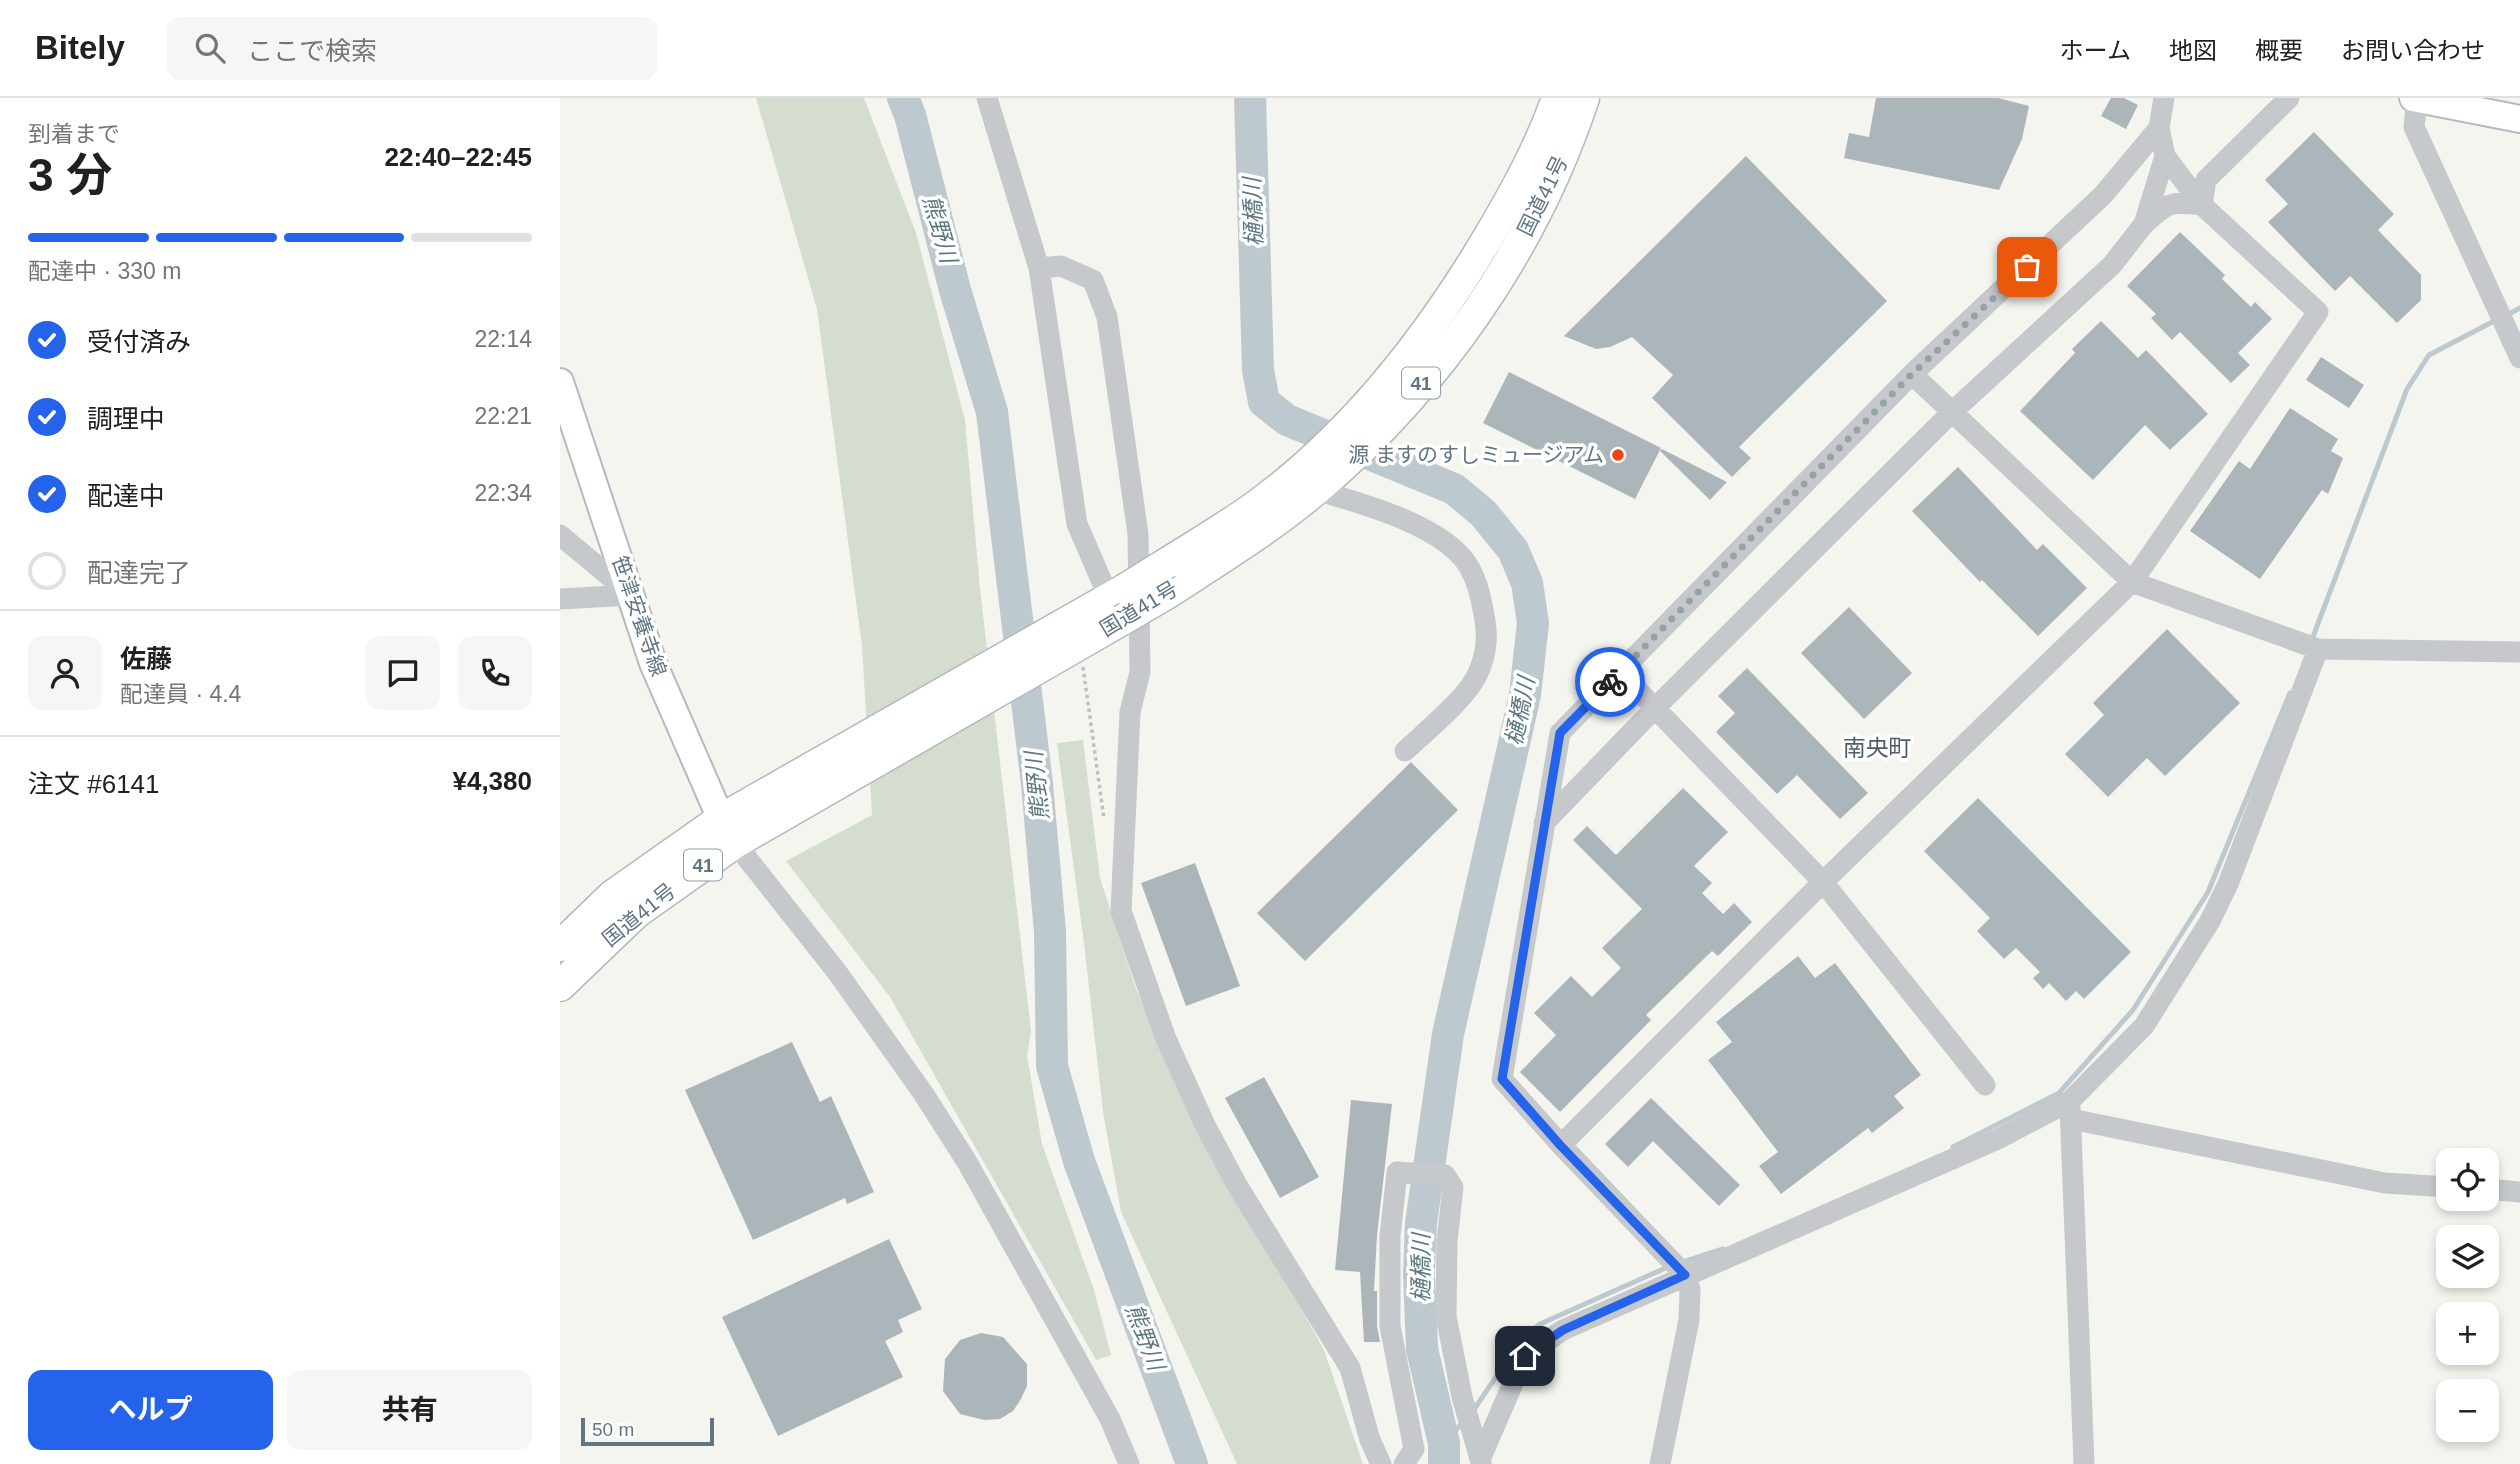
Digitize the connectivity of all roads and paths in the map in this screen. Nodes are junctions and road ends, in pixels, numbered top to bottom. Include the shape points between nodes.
1 (987, 98) edge
2 (1557, 98) edge
3 (1584, 98) edge
4 (2164, 98) edge
5 (2289, 98) edge
6 (2415, 98) edge
7 (2520, 119) edge
8 (2159, 128) junction
9 (2165, 156) junction
10 (2202, 205) junction
11 (2144, 224) junction
12 (1039, 268) junction
13 (2520, 358) edge
14 (1912, 374) junction
15 (560, 382) edge
16 (1951, 413) junction
17 (1317, 490) junction
18 (560, 535) edge
19 (1168, 578) junction
20 (2132, 582) junction
21 (632, 595) junction
22 (560, 599) edge
23 (1119, 602) junction
24 (1071, 639) junction
25 (2318, 649) junction
26 (2520, 652) edge
27 (1620, 672) junction
28 (1656, 707) junction
29 (1405, 751) dead end
30 (1544, 823) junction
31 (1105, 826) dead end
32 (728, 831) junction
33 (1823, 882) junction
34 (560, 946) edge
35 (560, 986) edge
36 (1984, 1086) dead end
37 (2070, 1110) junction
38 (1560, 1145) junction
39 (2436, 1186) edge
40 (2499, 1190) edge
41 (2520, 1192) edge
42 (1685, 1275) junction
43 (1481, 1461) edge
44 (1129, 1464) edge
45 (1381, 1464) edge
46 (1404, 1464) edge
47 (1660, 1464) edge
48 (2084, 1464) edge

1 - 12 street
2 - 19 highway, 国道41号 / 41 via 1546,131 1502,214 1458,289 1394,376 1343,430
3 - 17 highway, 国道41号 / 41 via 1532,223 1485,300 1408,400
4 - 8 street
5 - 10 street via 2206,180
6 - 7 main road
6 - 13 street via 2414,127
8 - 9 street
8 - 14 street via 2103,195
9 - 10 street
9 - 11 street
10 - 11 street via 2166,205
10 - 20 street via 2318,312
11 - 16 street via 2112,265
12 - 23 street via 1077,524
12 - 45 street via 1061,266 1093,280 1107,317 1138,534 1140,672 1130,712 1121,911 1166,1039 1206,1127 1350,1368
14 - 16 street
14 - 27 street
15 - 21 main road, 笹津安養寺線
16 - 20 street
16 - 28 street
17 - 19 highway, 国道41号 / 41 via 1268,527
17 - 29 street via 1432,532 1462,557 1480,591 1488,635 1478,674 1452,707
18 - 21 street
19 - 23 highway, 国道41号 / 41, bridge
20 - 25 street
20 - 33 street
21 - 22 street
21 - 32 main road, 笹津安養寺線 via 653,663
23 - 24 highway, 国道41号 / 41
24 - 31 path
24 - 32 highway, 国道41号 / 41
25 - 26 street
25 - 37 street via 2210,921 2144,1026
27 - 28 street
27 - 30 street via 1560,733
28 - 30 street
28 - 33 street
30 - 38 street via 1502,1079
32 - 34 highway, 国道41号 / 41 via 613,895
32 - 35 highway, 国道41号 / 41
32 - 44 street via 837,972 967,1162 1110,1419
33 - 36 street
33 - 38 street
37 - 39 street via 2385,1183
37 - 42 street
37 - 48 street
38 - 42 street
40 - 41 street
42 - 43 street via 1563,1330 1525,1356
42 - 47 street via 1690,1289 1689,1321
43 - 46 street via 1446,1316 1447,1241 1454,1187 1445,1175 1397,1172 1390,1236 1390,1326 1414,1449

